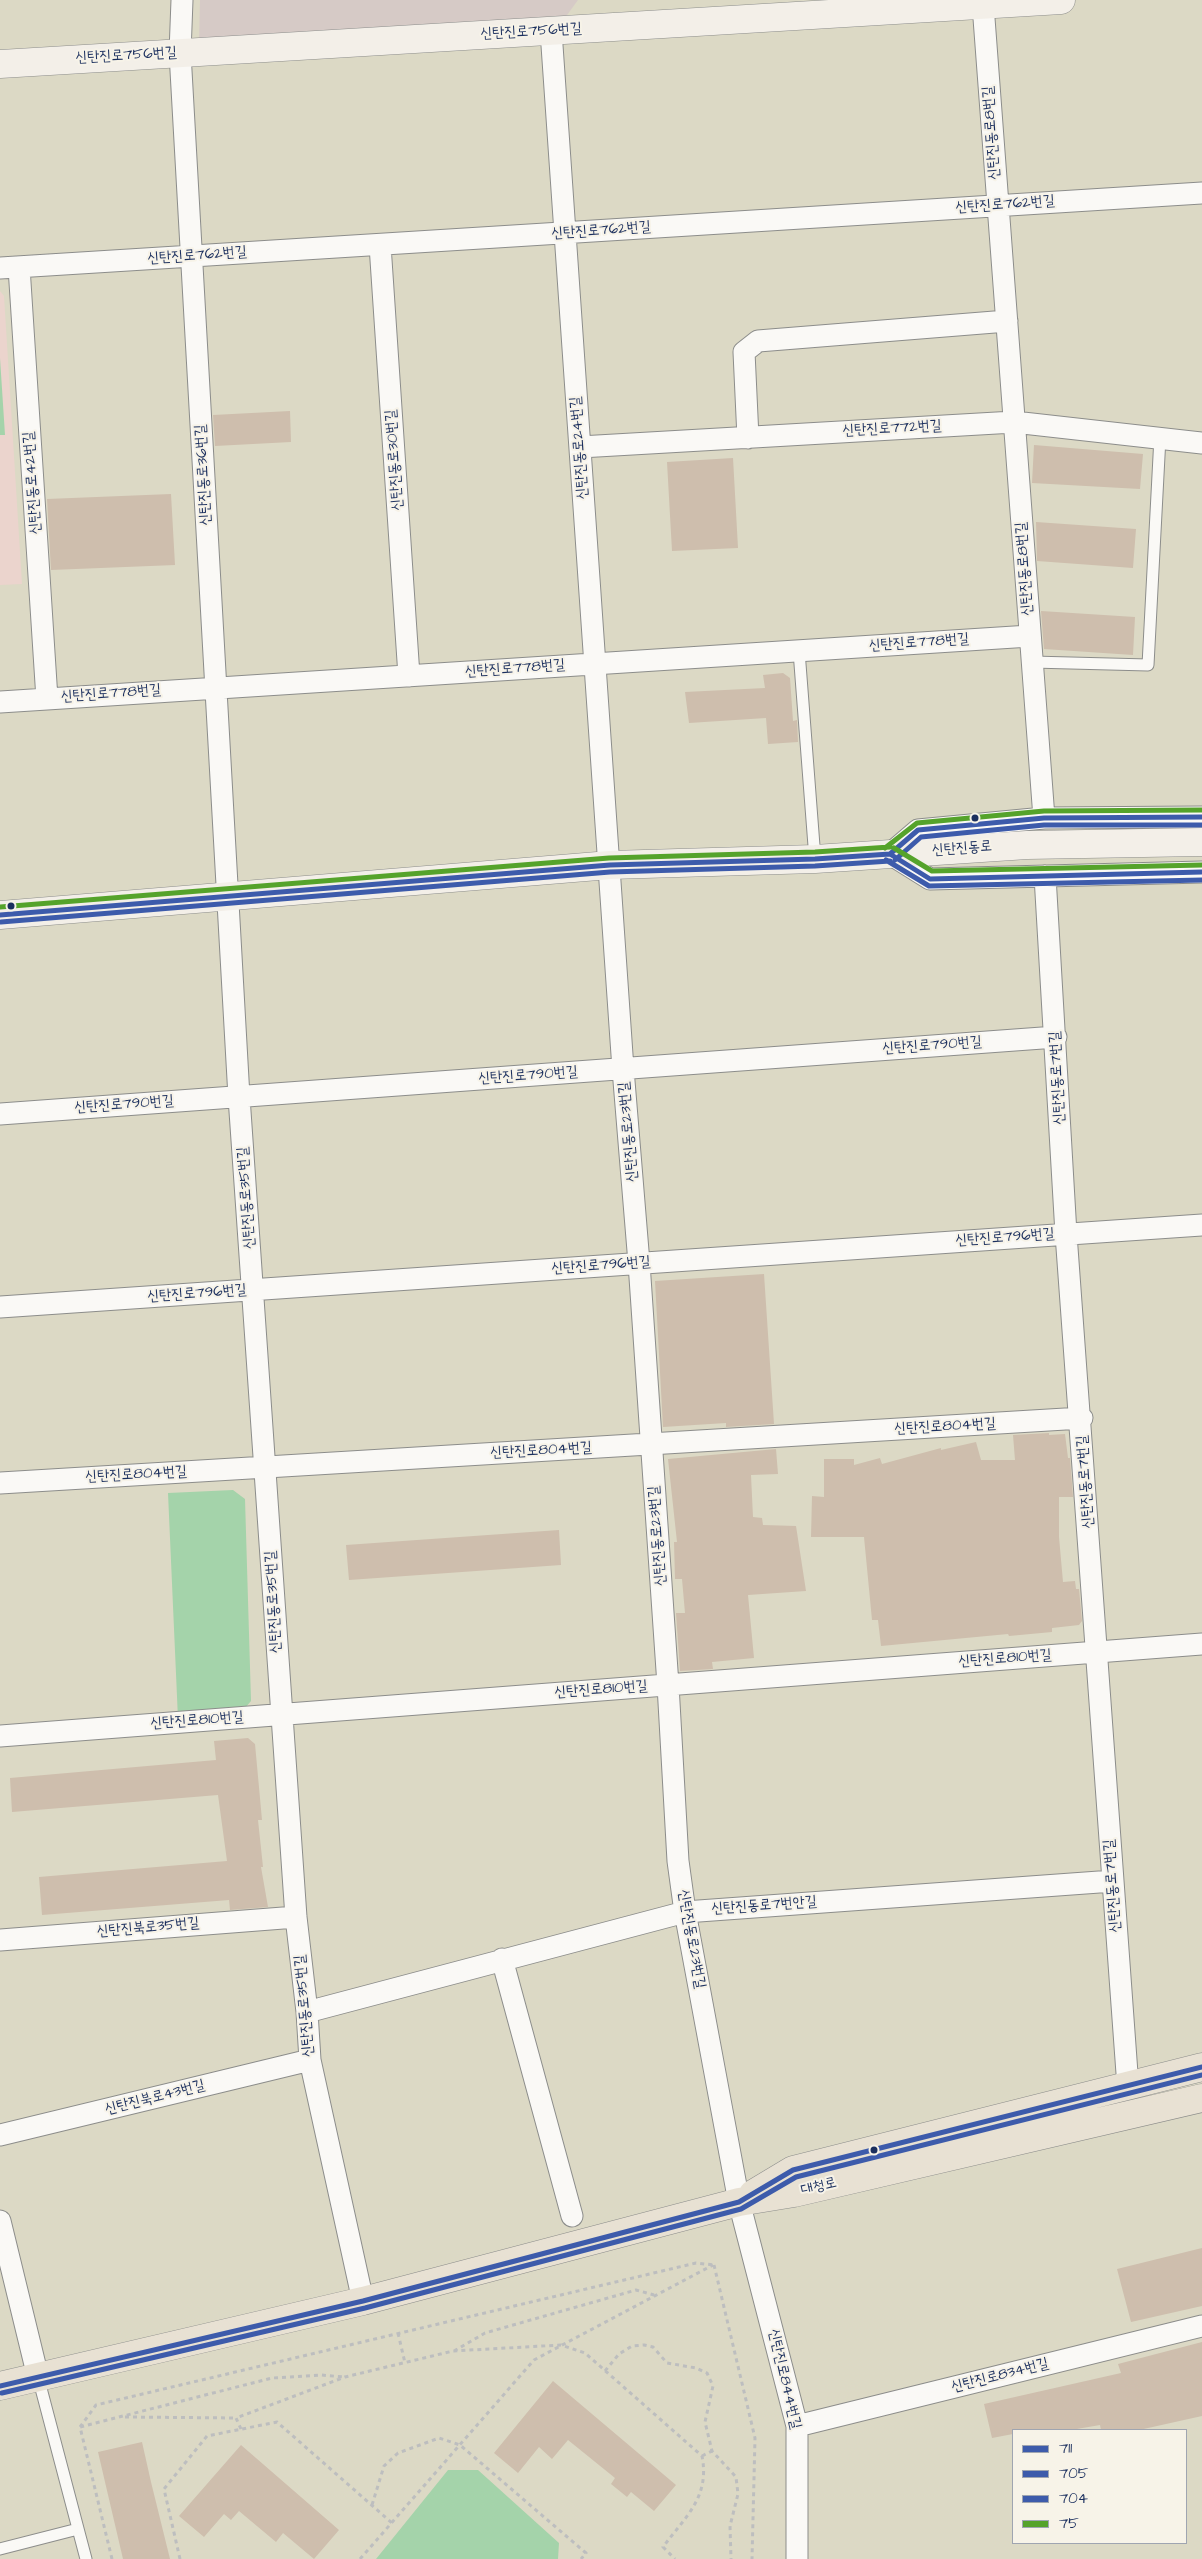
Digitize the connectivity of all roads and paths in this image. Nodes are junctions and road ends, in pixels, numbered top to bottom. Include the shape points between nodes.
1 (182, 0) edge
2 (1061, 0) edge
3 (983, 5) junction
4 (551, 31) junction
5 (180, 53) junction
6 (0, 64) edge
7 (1202, 192) edge
8 (998, 205) junction
9 (565, 233) junction
10 (380, 244) junction
11 (192, 256) junction
12 (9, 268) edge
13 (1007, 320) junction
14 (1014, 422) junction
15 (1160, 437) junction
16 (748, 438) junction
17 (1202, 442) edge
18 (580, 447) junction
19 (1030, 636) junction
20 (799, 651) junction
21 (1032, 662) junction
22 (596, 664) junction
23 (410, 676) junction
24 (216, 688) junction
25 (47, 698) junction
26 (0, 702) edge
27 (1202, 817) edge
28 (1044, 818) junction
29 (1202, 842) edge
30 (890, 854) junction
31 (815, 859) junction
32 (610, 865) junction
33 (1202, 872) edge
34 (1045, 876) junction
35 (228, 897) junction
36 (0, 915) edge
37 (1056, 1037) junction
38 (624, 1068) junction
39 (239, 1097) junction
40 (0, 1114) edge
41 (1202, 1225) edge
42 (1066, 1234) junction
43 (639, 1263) junction
44 (253, 1290) junction
45 (0, 1307) edge
46 (1082, 1418) junction
47 (652, 1444) junction
48 (265, 1467) junction
49 (0, 1483) edge
50 (1202, 1644) edge
51 (1097, 1652) junction
52 (668, 1685) junction
53 (280, 1714) junction
54 (0, 1736) edge
55 (1113, 1881) junction
56 (685, 1912) junction
57 (296, 1917) junction
58 (0, 1940) edge
59 (502, 1960) junction
60 (307, 2012) junction
61 (310, 2060) junction
62 (1202, 2067) edge
63 (1128, 2087) junction
64 (1202, 2098) edge
65 (0, 2135) edge
66 (739, 2202) junction
67 (572, 2216) dead end
68 (0, 2221) edge
69 (714, 2265) junction
70 (655, 2295) junction
71 (363, 2301) junction
72 (1202, 2326) edge
73 (398, 2334) junction
74 (561, 2345) junction
75 (453, 2351) junction
76 (405, 2363) junction
77 (605, 2371) junction
78 (38, 2377) junction
79 (345, 2377) junction
80 (0, 2386) edge
81 (119, 2417) junction
82 (236, 2418) junction
83 (797, 2426) junction
84 (80, 2427) junction
85 (241, 2429) junction
86 (460, 2445) junction
87 (712, 2451) junction
88 (702, 2456) junction
89 (372, 2505) junction
90 (392, 2523) junction
91 (78, 2529) junction
92 (0, 2549) edge
93 (86, 2559) edge
94 (112, 2559) edge
95 (180, 2559) edge
96 (360, 2559) edge
97 (581, 2559) edge
98 (675, 2559) edge
99 (731, 2559) edge
100 (752, 2559) edge
101 (797, 2559) edge

1 - 5 street, 신탄진동로36번길
2 - 3 main road, 신탄진로756번길
3 - 4 main road, 신탄진로756번길
3 - 8 street, 신탄진동로8번길
4 - 5 main road, 신탄진로756번길
4 - 9 street, 신탄진동로24번길
5 - 6 main road, 신탄진로756번길
5 - 11 street, 신탄진동로36번길
7 - 8 street, 신탄진로762번길
8 - 9 street, 신탄진로762번길
8 - 13 street, 신탄진동로8번길
9 - 10 street, 신탄진로762번길
9 - 18 street, 신탄진동로24번길
10 - 11 street, 신탄진로762번길
10 - 23 street, 신탄진동로30번길
11 - 12 street, 신탄진로762번길
11 - 24 street, 신탄진동로36번길
12 - 25 street, 신탄진동로42번길
13 - 14 street, 신탄진동로8번길
13 - 16 street via 758,341 744,352
14 - 15 street, 신탄진로772번길
14 - 16 street, 신탄진로772번길
14 - 19 street, 신탄진동로8번길
15 - 17 street, 신탄진로772번길
15 - 21 lane via 1148,665
16 - 18 street, 신탄진로772번길
18 - 22 street, 신탄진동로24번길
19 - 20 street, 신탄진로778번길
19 - 21 street, 신탄진동로8번길
20 - 22 street, 신탄진로778번길
20 - 31 lane
21 - 28 street, 신탄진동로8번길
22 - 23 street, 신탄진로778번길
22 - 32 street, 신탄진동로24번길
23 - 24 street, 신탄진로778번길
24 - 25 street, 신탄진로778번길
24 - 35 street, 신탄진동로36번길
25 - 26 street, 신탄진로778번길
27 - 28 street
28 - 30 street via 918,830
29 - 30 main road, 신탄진동로 via 1027,845
30 - 31 main road, 신탄진동로
30 - 34 street via 930,879
31 - 32 main road, 신탄진동로
32 - 35 main road, 신탄진동로
32 - 38 street, 신탄진동로23번길
33 - 34 street
34 - 37 street, 신탄진동로7번길
35 - 36 main road, 신탄진동로
35 - 39 street, 신탄진동로35번길
37 - 38 street, 신탄진로790번길
37 - 42 street, 신탄진동로7번길
38 - 39 street, 신탄진로790번길
38 - 43 street, 신탄진동로23번길
39 - 40 street, 신탄진로790번길
39 - 44 street, 신탄진동로35번길
41 - 42 street, 신탄진로796번길
42 - 43 street, 신탄진로796번길
42 - 46 street, 신탄진동로7번길
43 - 44 street, 신탄진로796번길
43 - 47 street, 신탄진동로23번길
44 - 45 street, 신탄진로796번길
44 - 48 street, 신탄진동로35번길
46 - 47 street, 신탄진로804번길
46 - 51 street, 신탄진동로7번길
47 - 48 street, 신탄진로804번길
47 - 52 street, 신탄진동로23번길
48 - 49 street, 신탄진로804번길
48 - 53 street, 신탄진동로35번길
50 - 51 street, 신탄진로810번길
51 - 52 street, 신탄진로810번길
51 - 55 street, 신탄진동로7번길
52 - 53 street, 신탄진로810번길
52 - 56 street, 신탄진동로23번길 via 678,1861
53 - 54 street, 신탄진로810번길
53 - 57 street, 신탄진동로35번길
55 - 56 street, 신탄진동로7번안길
55 - 63 street, 신탄진동로7번길
56 - 59 street, 신탄진동로7번안길
56 - 66 street, 신탄진동로23번길
57 - 58 street, 신탄진북로35번길
57 - 60 street, 신탄진동로35번길
59 - 60 street, 신탄진동로7번안길
59 - 67 street
60 - 61 street, 신탄진동로35번길
61 - 65 street, 신탄진북로43번길
61 - 71 street, 신탄진동로35번길
62 - 63 main road
63 - 66 main road via 794,2170
64 - 66 main road, 대청로 via 794,2193
66 - 71 main road, 대청로
66 - 83 street, 신탄진로844번길
68 - 78 street
69 - 70 path
69 - 73 path via 696,2263
69 - 100 path via 755,2438
70 - 74 path
70 - 75 path via 636,2290 485,2333
71 - 78 main road, 대청로
72 - 83 street, 신탄진로834번길
73 - 76 path
73 - 84 path via 96,2405
74 - 75 path
74 - 77 path via 585,2353
74 - 86 path via 534,2360
75 - 76 path
76 - 79 path
77 - 87 path via 619,2354 632,2346 644,2345 653,2347 667,2363 707,2373 713,2386 705,2422
77 - 88 path
78 - 80 main road, 대청로
78 - 91 lane
79 - 81 path via 272,2378
79 - 82 path
81 - 82 path
81 - 84 path
82 - 85 path
83 - 101 street, 신탄진로844번길
84 - 94 path
85 - 89 path via 277,2422
85 - 95 path via 206,2436 164,2489
86 - 89 path via 439,2438 398,2453 384,2466
86 - 90 path
86 - 97 path via 586,2553
87 - 88 path
87 - 99 path via 736,2477 738,2494 730,2526
88 - 98 path via 704,2470 699,2499 663,2547
89 - 90 path
90 - 96 path
91 - 92 lane
91 - 93 lane

